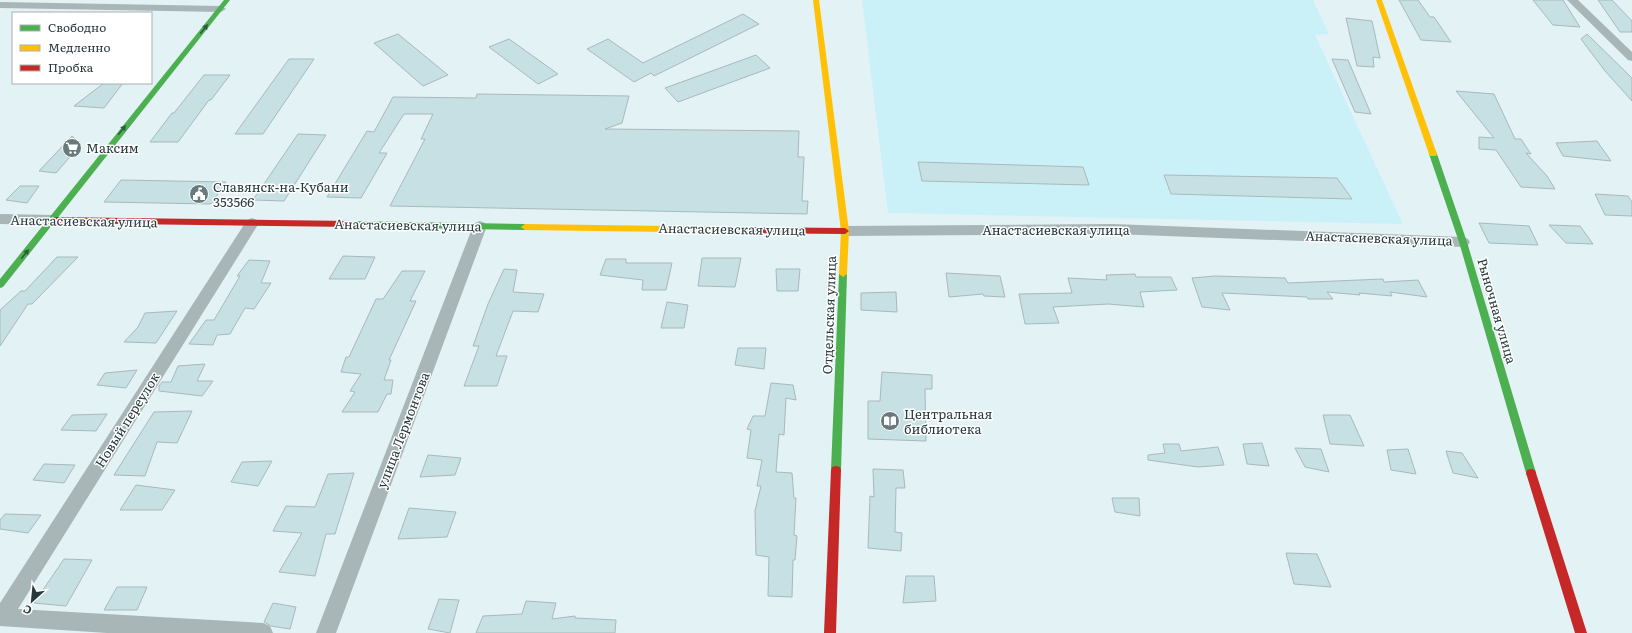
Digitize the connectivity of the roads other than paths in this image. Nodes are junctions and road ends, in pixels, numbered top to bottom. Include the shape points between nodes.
1 (227, 0) edge
2 (816, 0) edge
3 (1379, 0) edge
4 (1572, 0) edge
5 (0, 6) edge
6 (220, 9) junction
7 (1632, 58) edge
8 (0, 219) edge
9 (52, 220) junction
10 (252, 223) junction
11 (480, 226) junction
12 (845, 231) junction
13 (1463, 242) junction
14 (0, 285) edge
15 (1, 617) edge
16 (263, 633) edge
17 (326, 633) edge
18 (830, 633) edge
19 (1581, 633) edge

1 - 6 street
2 - 12 street, Отдельская улица
3 - 13 street, Рыночная улица
4 - 7 street
5 - 6 street
9 -> 6 street
8 - 9 street, Анастасиевская улица
9 - 10 street, Анастасиевская улица
14 -> 9 street
10 - 11 street, Анастасиевская улица
10 - 15 street, Новый переулок
11 - 12 street, Анастасиевская улица
11 - 17 street, улица Лермонтова
12 - 13 street, Анастасиевская улица via 1127,230
12 - 18 street, Отдельская улица
13 - 19 street, Рыночная улица via 1542,512
15 - 16 street

